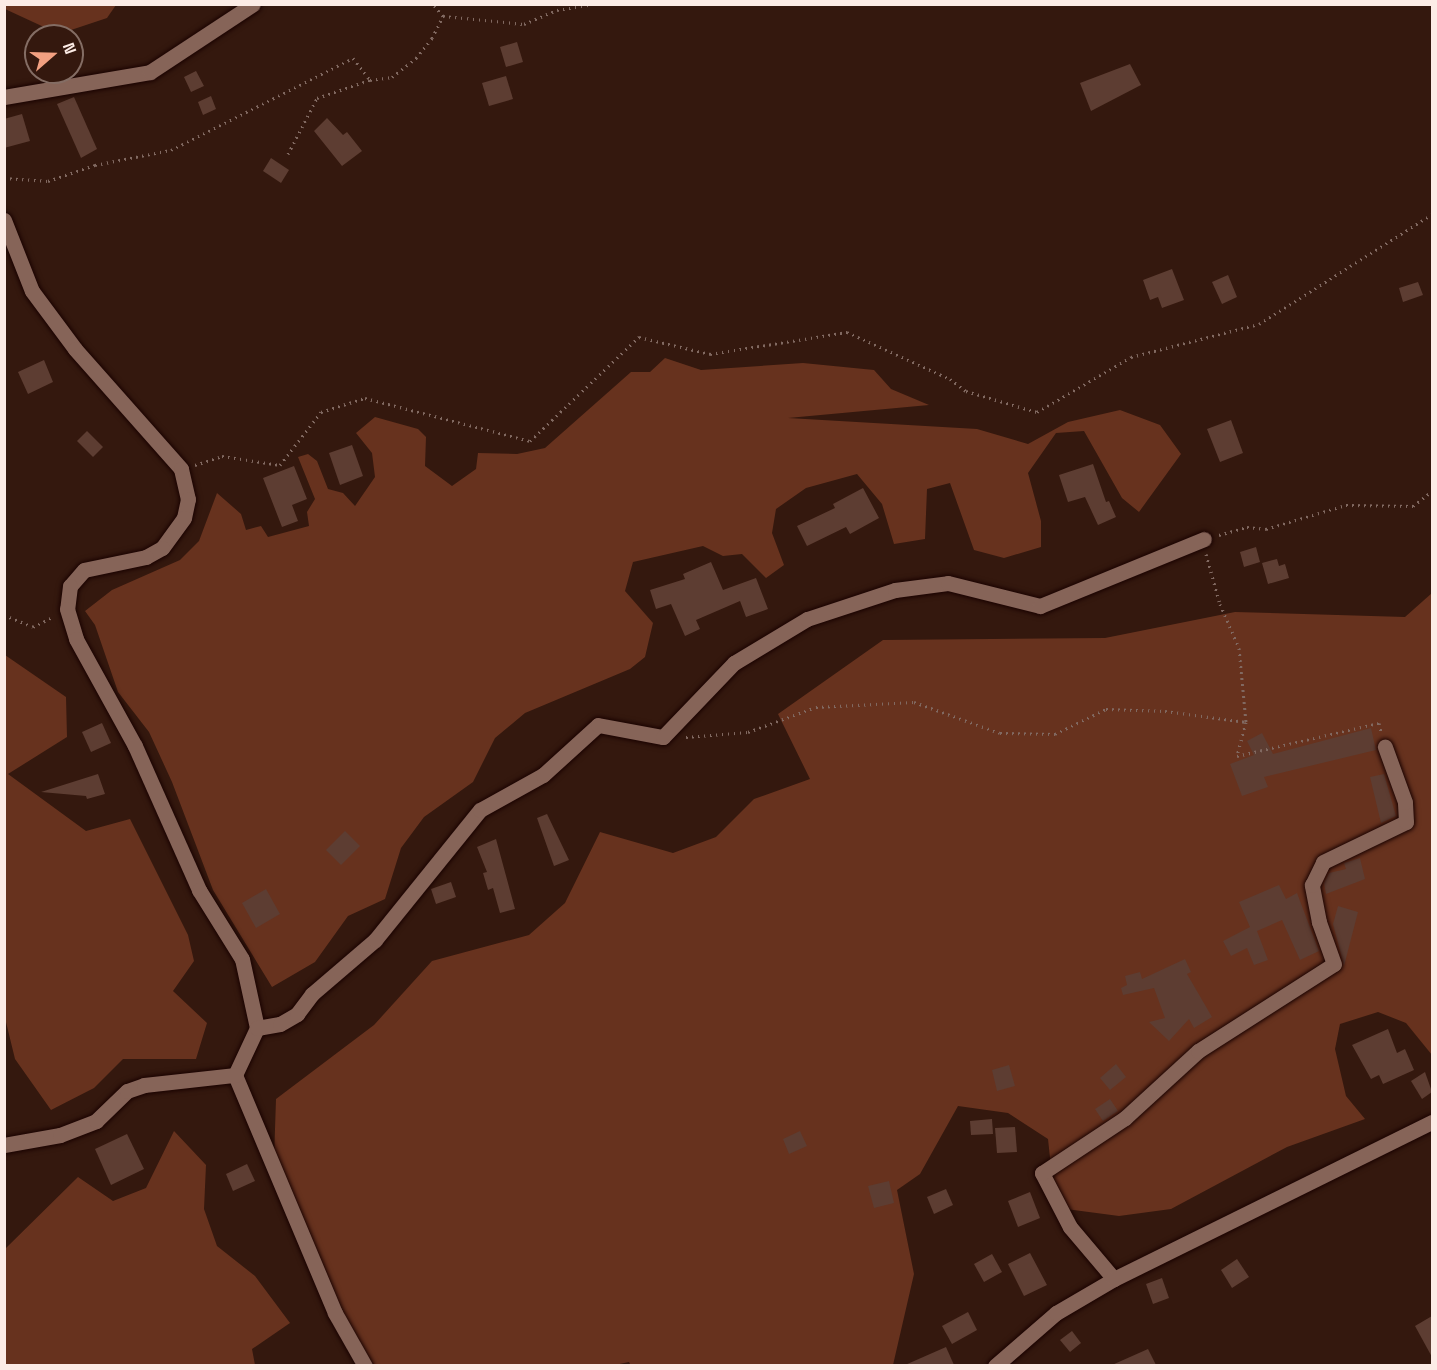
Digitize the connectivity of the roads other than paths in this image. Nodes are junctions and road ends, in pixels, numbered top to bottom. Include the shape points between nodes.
1 (253, 4) edge
2 (4, 97) edge
3 (4, 220) edge
4 (1204, 539) road end
5 (1385, 747) road end
6 (257, 1028) junction
7 (235, 1075) junction
8 (1432, 1122) edge
9 (4, 1145) edge
10 (1114, 1279) junction
11 (365, 1365) edge
12 (994, 1365) edge

1 - 2 street via 150,72
3 - 6 street via 32,291 75,349 181,469 188,499 184,518 162,548 146,557 84,570 70,586 68,609 76,639 135,746 199,890 242,958
4 - 6 street via 1040,606 948,583 895,590 807,619 734,663 663,737 598,725 543,775 480,810 375,940 312,994 297,1014 280,1024
5 - 10 street via 1405,802 1406,822 1323,862 1312,885 1319,922 1334,963 1198,1051 1125,1118 1042,1173 1070,1227
6 - 7 street
7 - 9 street via 144,1086 128,1091 96,1121 60,1135
7 - 11 street via 335,1313
8 - 10 street
10 - 12 street via 1056,1313

